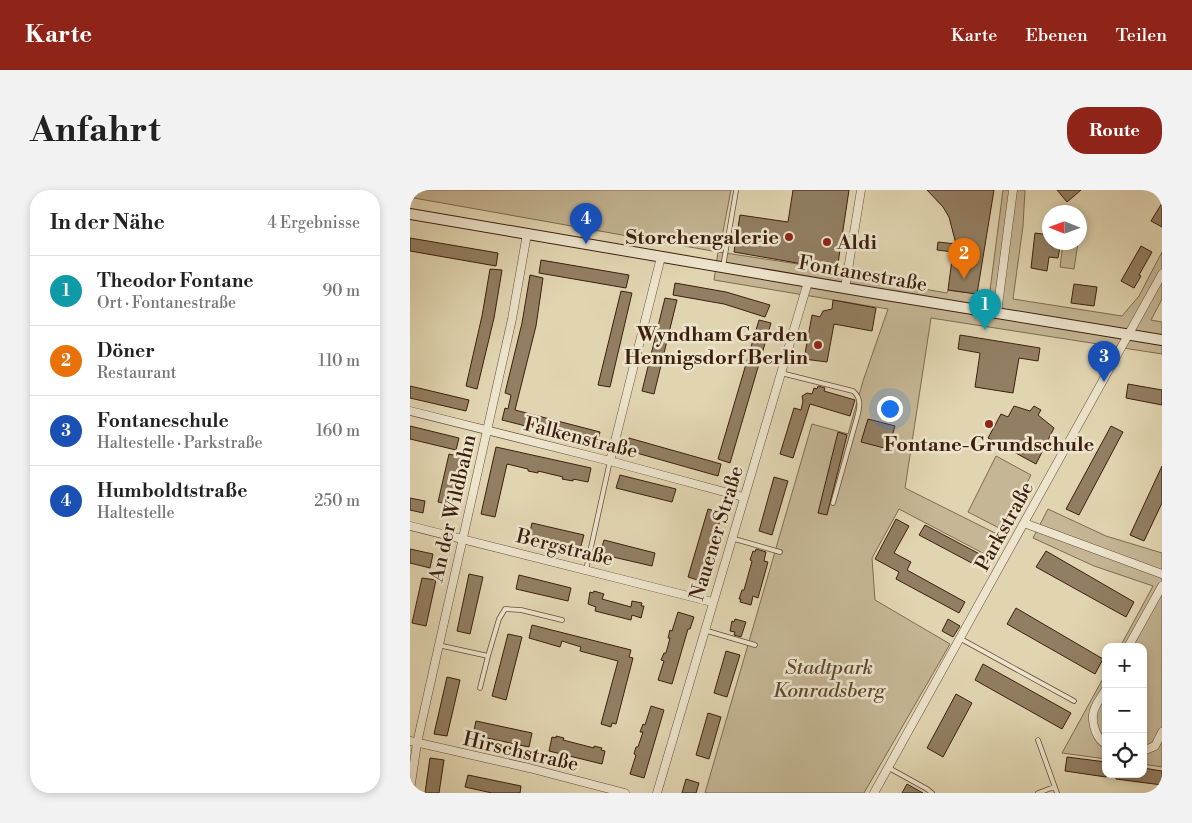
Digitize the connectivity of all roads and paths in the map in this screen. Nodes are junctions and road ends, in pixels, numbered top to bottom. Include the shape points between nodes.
1 (861, 190) edge
2 (1013, 190) edge
3 (736, 191) edge
4 (410, 214) edge
5 (527, 234) junction
6 (661, 257) junction
7 (723, 267) junction
8 (1162, 274) edge
9 (808, 282) junction
10 (845, 288) junction
11 (997, 313) junction
12 (1129, 334) junction
13 (1162, 340) edge
14 (781, 373) junction
15 (410, 411) edge
16 (487, 430) junction
17 (610, 461) junction
18 (743, 497) junction
19 (833, 503) dead end
20 (1024, 523) junction
21 (410, 526) edge
22 (462, 538) junction
23 (731, 538) junction
24 (780, 552) dead end
25 (586, 570) junction
26 (1162, 574) edge
27 (1162, 586) edge
28 (712, 602) junction
29 (562, 620) dead end
30 (704, 630) junction
31 (961, 639) junction
32 (1130, 643) edge
33 (438, 645) junction
34 (755, 645) dead end
35 (488, 656) junction
36 (480, 688) dead end
37 (1102, 696) edge
38 (1074, 701) dead end
39 (1162, 732) edge
40 (1038, 740) dead end
41 (1102, 741) edge
42 (413, 742) edge
43 (1147, 749) edge
44 (888, 768) junction
45 (1054, 788) junction
46 (410, 790) edge
47 (625, 793) edge
48 (657, 793) edge
49 (874, 793) edge
50 (932, 793) edge
51 (1038, 793) edge
52 (1057, 793) edge

1 - 10 street
2 - 11 street
3 - 7 lane
4 - 5 street, Fontanestraße
5 - 6 street, Fontanestraße
5 - 16 street, An der Wildbahn
6 - 7 street, Fontanestraße
6 - 17 street
7 - 9 street, Fontanestraße
8 - 12 street, Parkstraße
9 - 10 street, Fontanestraße
9 - 14 street, Nauener Straße
10 - 11 street, Fontanestraße
11 - 12 street, Fontanestraße
12 - 13 street, Fontanestraße
12 - 20 street, Parkstraße
14 - 18 street, Nauener Straße
14 - 19 lane via 853,391 859,398
15 - 16 street, Falkenstraße
16 - 17 street, Falkenstraße
16 - 22 street, An der Wildbahn
17 - 18 street, Falkenstraße
17 - 25 lane
18 - 23 street, Nauener Straße
20 - 26 street
20 - 31 street, Parkstraße
21 - 22 street, Bergstraße
22 - 25 street, Bergstraße
22 - 33 street, An der Wildbahn
23 - 24 lane
23 - 28 street, Nauener Straße
25 - 28 street, Bergstraße
27 - 32 street
28 - 30 street, Nauener Straße
29 - 35 lane via 505,609
30 - 34 lane
30 - 48 street, Nauener Straße
31 - 38 lane
31 - 44 street, Parkstraße
33 - 35 lane
33 - 42 street, An der Wildbahn
35 - 36 lane
37 - 41 street via 1092,714 1095,730
39 - 43 street via 1156,746
40 - 45 lane
42 - 46 street, An der Wildbahn
42 - 47 street, Hirschstraße
44 - 49 street, Parkstraße
44 - 50 lane
45 - 51 lane
45 - 52 lane

